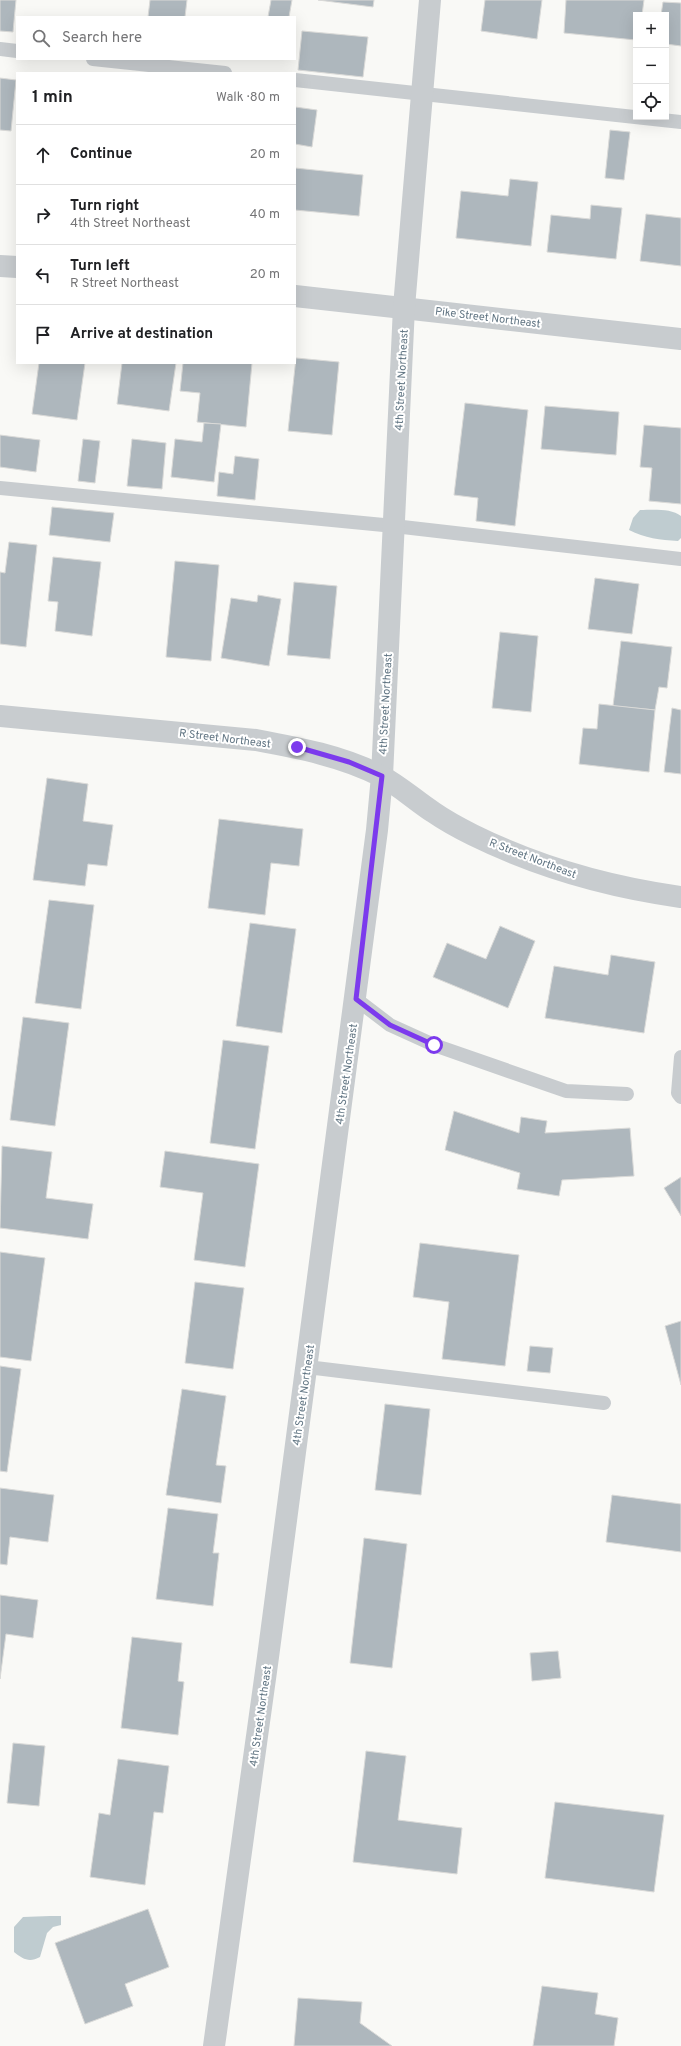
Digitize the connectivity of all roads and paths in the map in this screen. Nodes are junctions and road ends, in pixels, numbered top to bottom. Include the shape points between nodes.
1 (430, 0) edge
2 (0, 49) edge
3 (16, 51) edge
4 (103, 60) edge
5 (216, 72) edge
6 (296, 80) edge
7 (422, 94) junction
8 (681, 122) edge
9 (0, 266) edge
10 (16, 267) edge
11 (296, 296) edge
12 (404, 307) junction
13 (681, 339) edge
14 (0, 488) edge
15 (394, 526) junction
16 (681, 558) edge
17 (0, 716) edge
18 (382, 776) junction
19 (681, 898) edge
20 (356, 999) junction
21 (681, 1058) edge
22 (627, 1094) dead end
23 (681, 1096) edge
24 (307, 1367) junction
25 (604, 1403) dead end
26 (214, 2046) edge

1 - 7 street, 4th Street Northeast
2 - 3 lane
4 - 5 lane
6 - 7 lane
7 - 8 lane
7 - 12 street, 4th Street Northeast
9 - 10 street
11 - 12 street, Pike Street Northeast
12 - 13 street, Pike Street Northeast
12 - 15 street, 4th Street Northeast
14 - 15 lane
15 - 16 lane
15 - 18 street, 4th Street Northeast
17 - 18 street, R Street Northeast via 256,740 297,747 349,762
18 - 19 street, R Street Northeast via 433,812 472,835 525,858 613,885
18 - 20 street, 4th Street Northeast
20 - 22 lane via 390,1025 434,1045 558,1089
20 - 24 street, 4th Street Northeast
21 - 23 lane via 678,1093
24 - 25 lane
24 - 26 street, 4th Street Northeast

